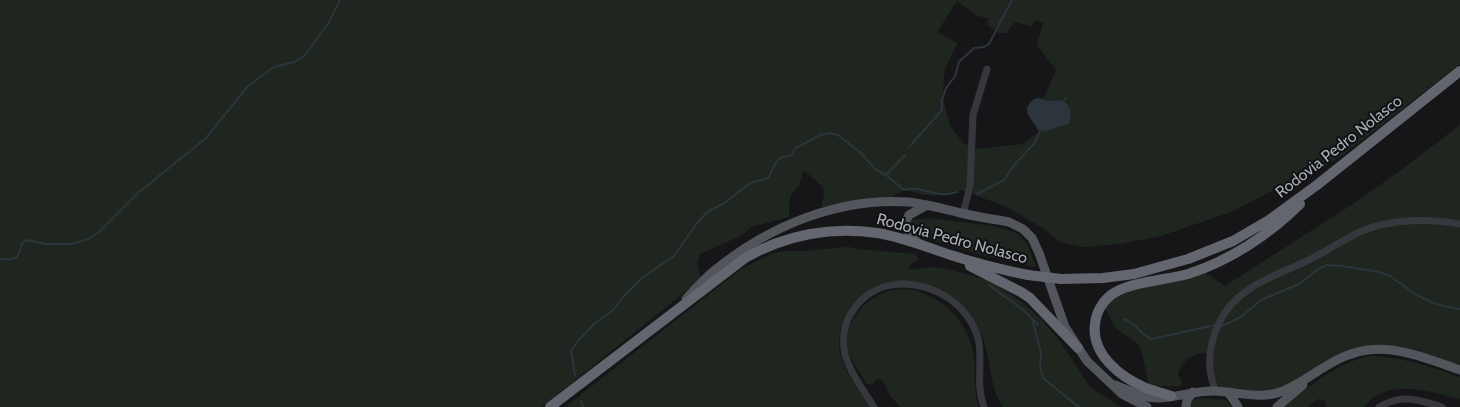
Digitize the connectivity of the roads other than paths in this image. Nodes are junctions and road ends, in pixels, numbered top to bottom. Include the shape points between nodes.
1 (987, 69) dead end
2 (1460, 71) edge
3 (973, 97) dead end
4 (974, 107) junction
5 (1317, 185) junction
6 (927, 205) junction
7 (964, 214) junction
8 (1460, 224) edge
9 (919, 244) junction
10 (952, 256) junction
11 (675, 310) junction
12 (1078, 348) junction
13 (1322, 368) junction
14 (1460, 370) edge
15 (1114, 385) junction
16 (1216, 391) junction
17 (1193, 392) junction
18 (1228, 393) junction
19 (1171, 396) junction
20 (550, 407) edge
21 (874, 407) edge
22 (984, 407) edge
23 (1147, 407) edge
24 (1186, 407) edge
25 (1238, 407) edge
26 (1277, 407) edge
27 (1379, 407) edge
28 (1442, 407) edge

1 - 4 street
2 - 5 highway, Rodovia Pedro Nolasco
3 - 4 street
4 - 7 street via 970,186
5 - 10 highway, Rodovia Pedro Nolasco, bridge via 1233,241 1188,259 1134,274 1061,279 1028,275
5 - 19 highway via 1280,222 1240,250 1187,274 1122,289 1112,294 1100,308 1094,334 1104,358 1132,381
6 - 7 main road
6 - 9 main road via 909,215 905,223
6 - 11 main road via 870,203 794,222 714,270
7 - 12 main road via 1009,222 1030,234 1065,327
8 - 16 street via 1414,221 1370,228 1244,291 1227,308 1216,330 1209,363
9 - 10 highway, Rodovia Pedro Nolasco
9 - 11 highway, Rodovia Pedro Nolasco via 870,232 798,235 768,245 745,258
10 - 12 highway via 1022,292
11 - 20 highway, Rodovia Pedro Nolasco
12 - 15 main road via 1098,374
13 - 14 main road via 1368,349 1390,350
13 - 18 main road via 1267,396
13 - 26 main road
15 - 19 main road via 1148,396
15 - 23 main road via 1122,394
16 - 17 main road
16 - 18 main road
17 - 19 main road
17 - 24 main road
18 - 25 main road
21 - 22 street via 848,362 844,332 848,316 865,298 888,286 902,284 921,286 942,294 968,316 980,346 979,396
27 - 28 street via 1404,398

